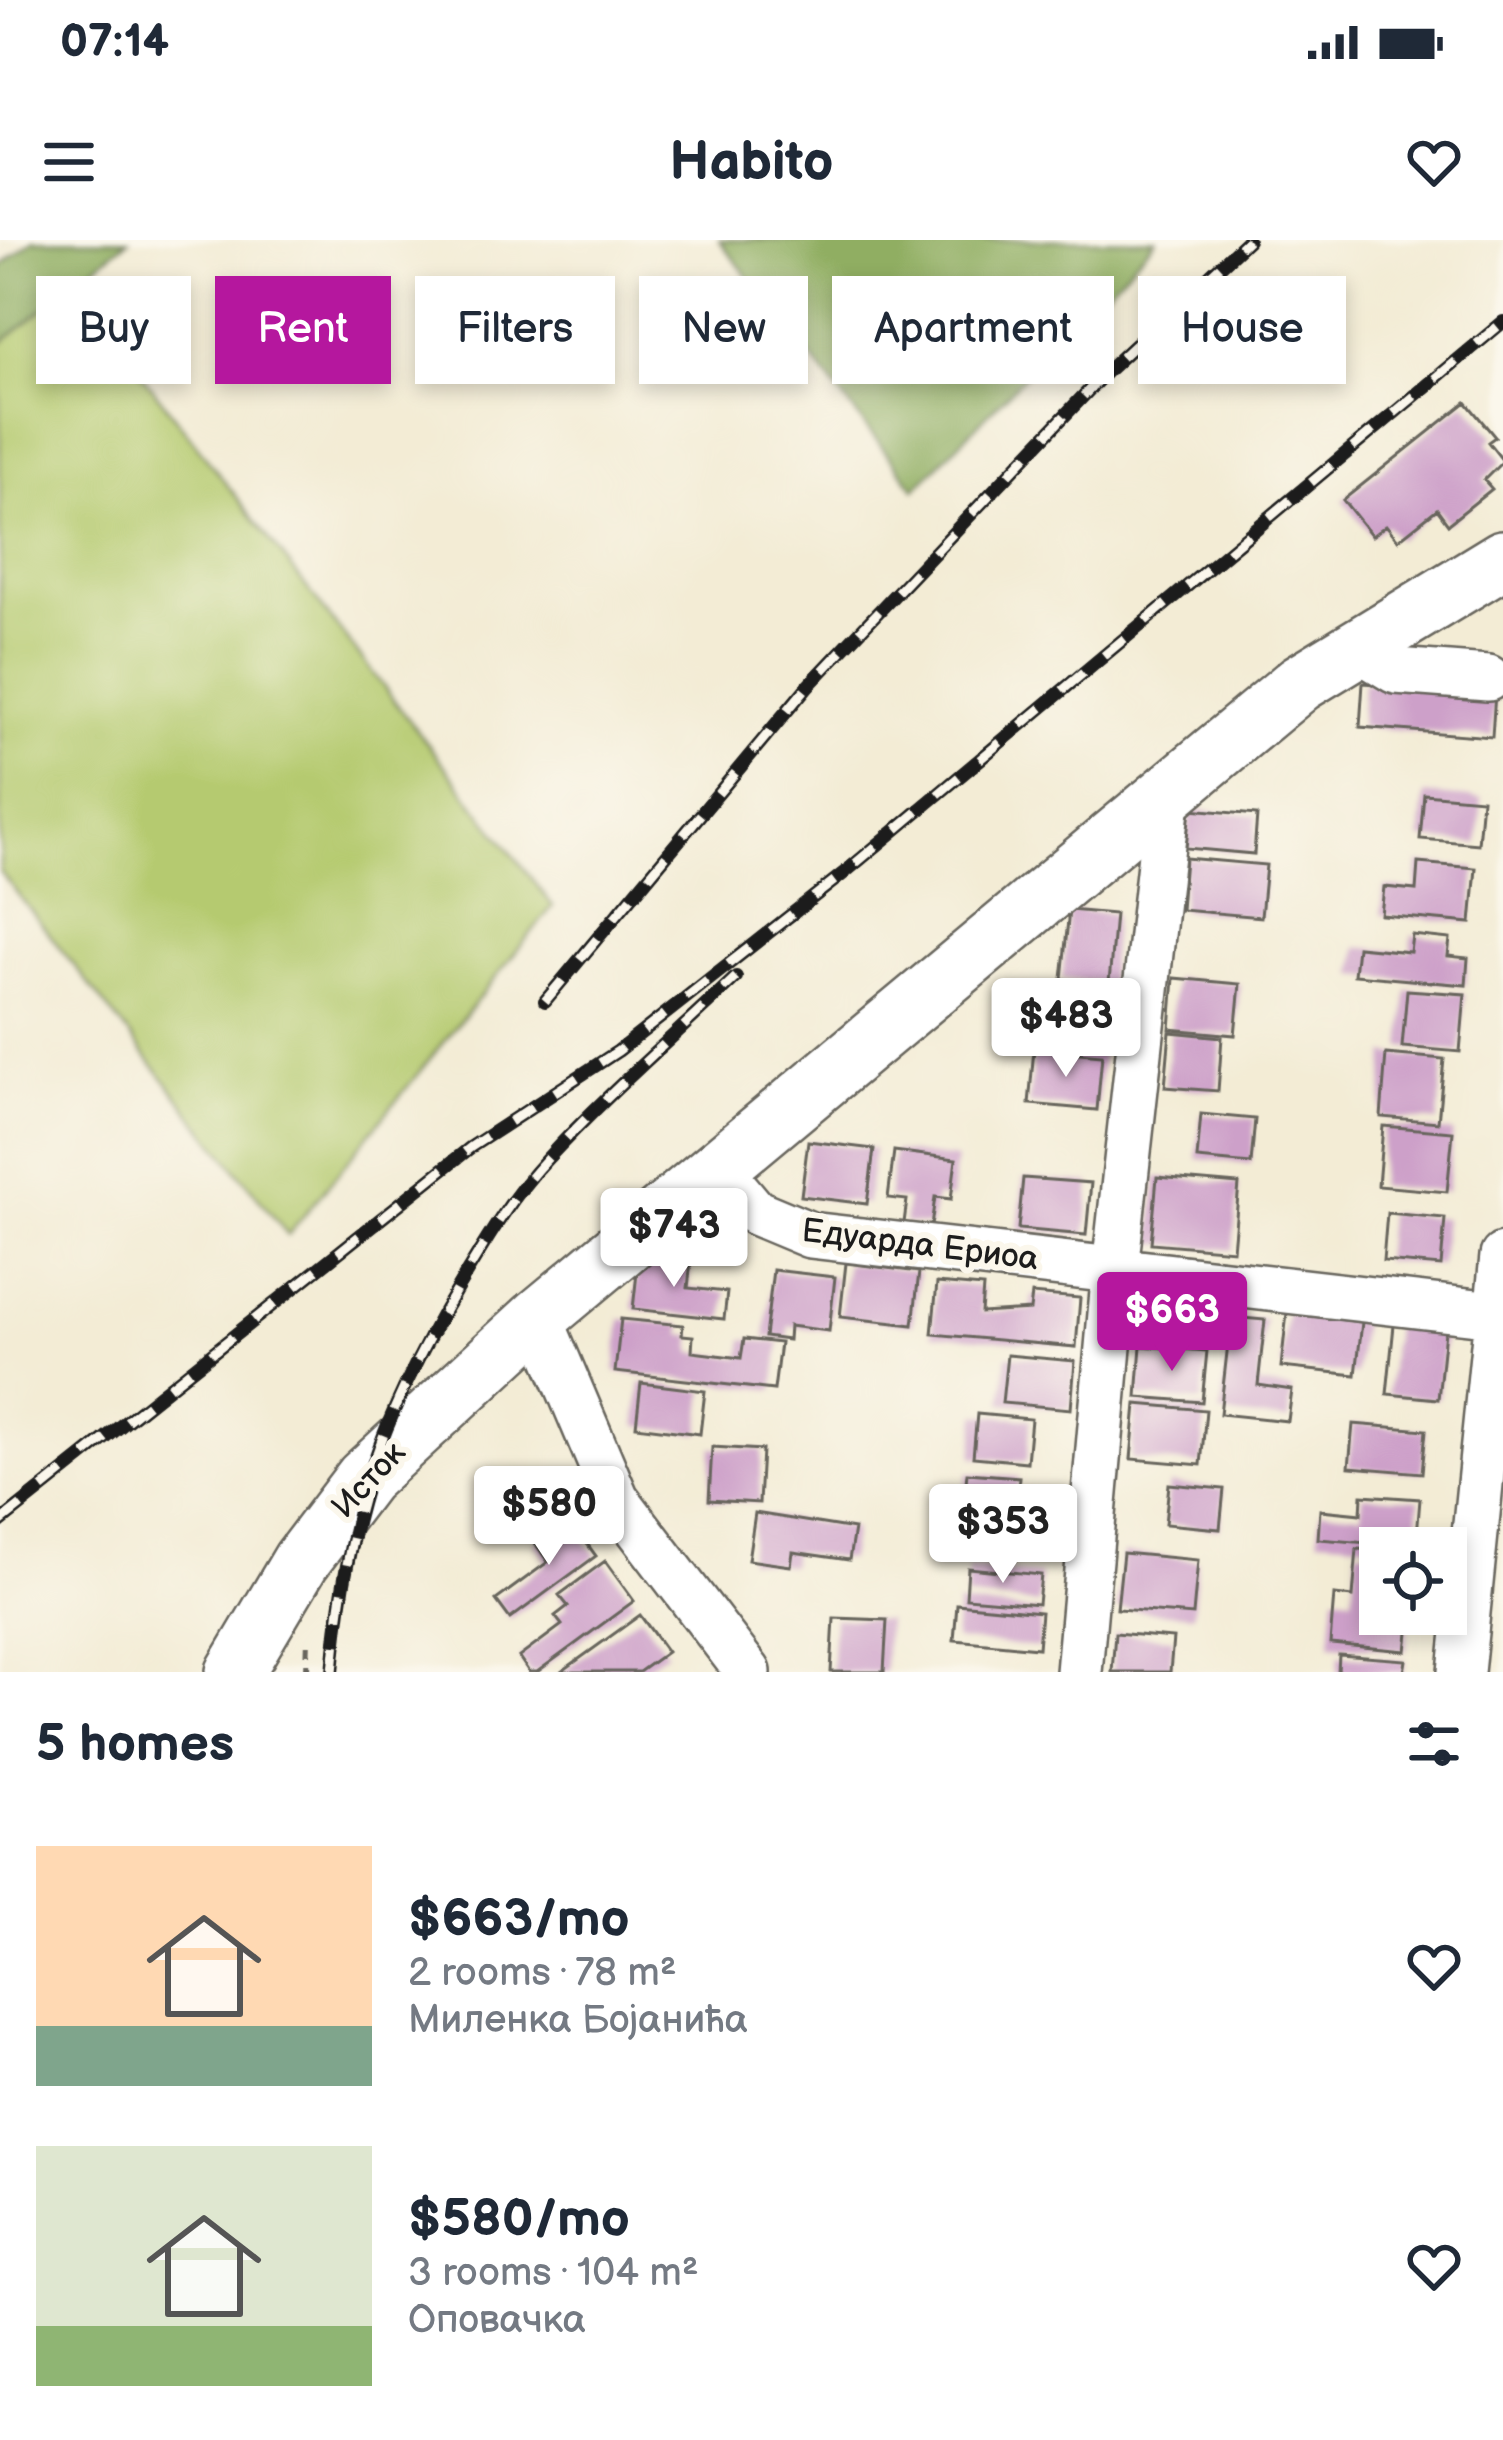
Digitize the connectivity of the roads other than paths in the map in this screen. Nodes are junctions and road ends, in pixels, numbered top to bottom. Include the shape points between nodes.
1 (1503, 560) edge
2 (1356, 646) junction
3 (1488, 678) dead end
4 (1168, 791) junction
5 (718, 1168) junction
6 (1503, 1256) edge
7 (1115, 1269) junction
8 (1500, 1315) edge
9 (539, 1317) junction
10 (235, 1672) edge
11 (748, 1672) edge
12 (1079, 1672) edge
13 (1461, 1672) edge

1 - 2 main road, Исток
2 - 3 street via 1396,671
2 - 4 main road, Исток
4 - 5 main road, Исток
4 - 7 street
5 - 7 street, Едуарда Ериоа via 755,1212 810,1235
5 - 9 main road, Исток
6 - 8 street
7 - 8 street, Едуарда Ериоа
7 - 12 street
8 - 13 street
9 - 10 main road, Исток via 364,1478
9 - 11 street via 616,1498

